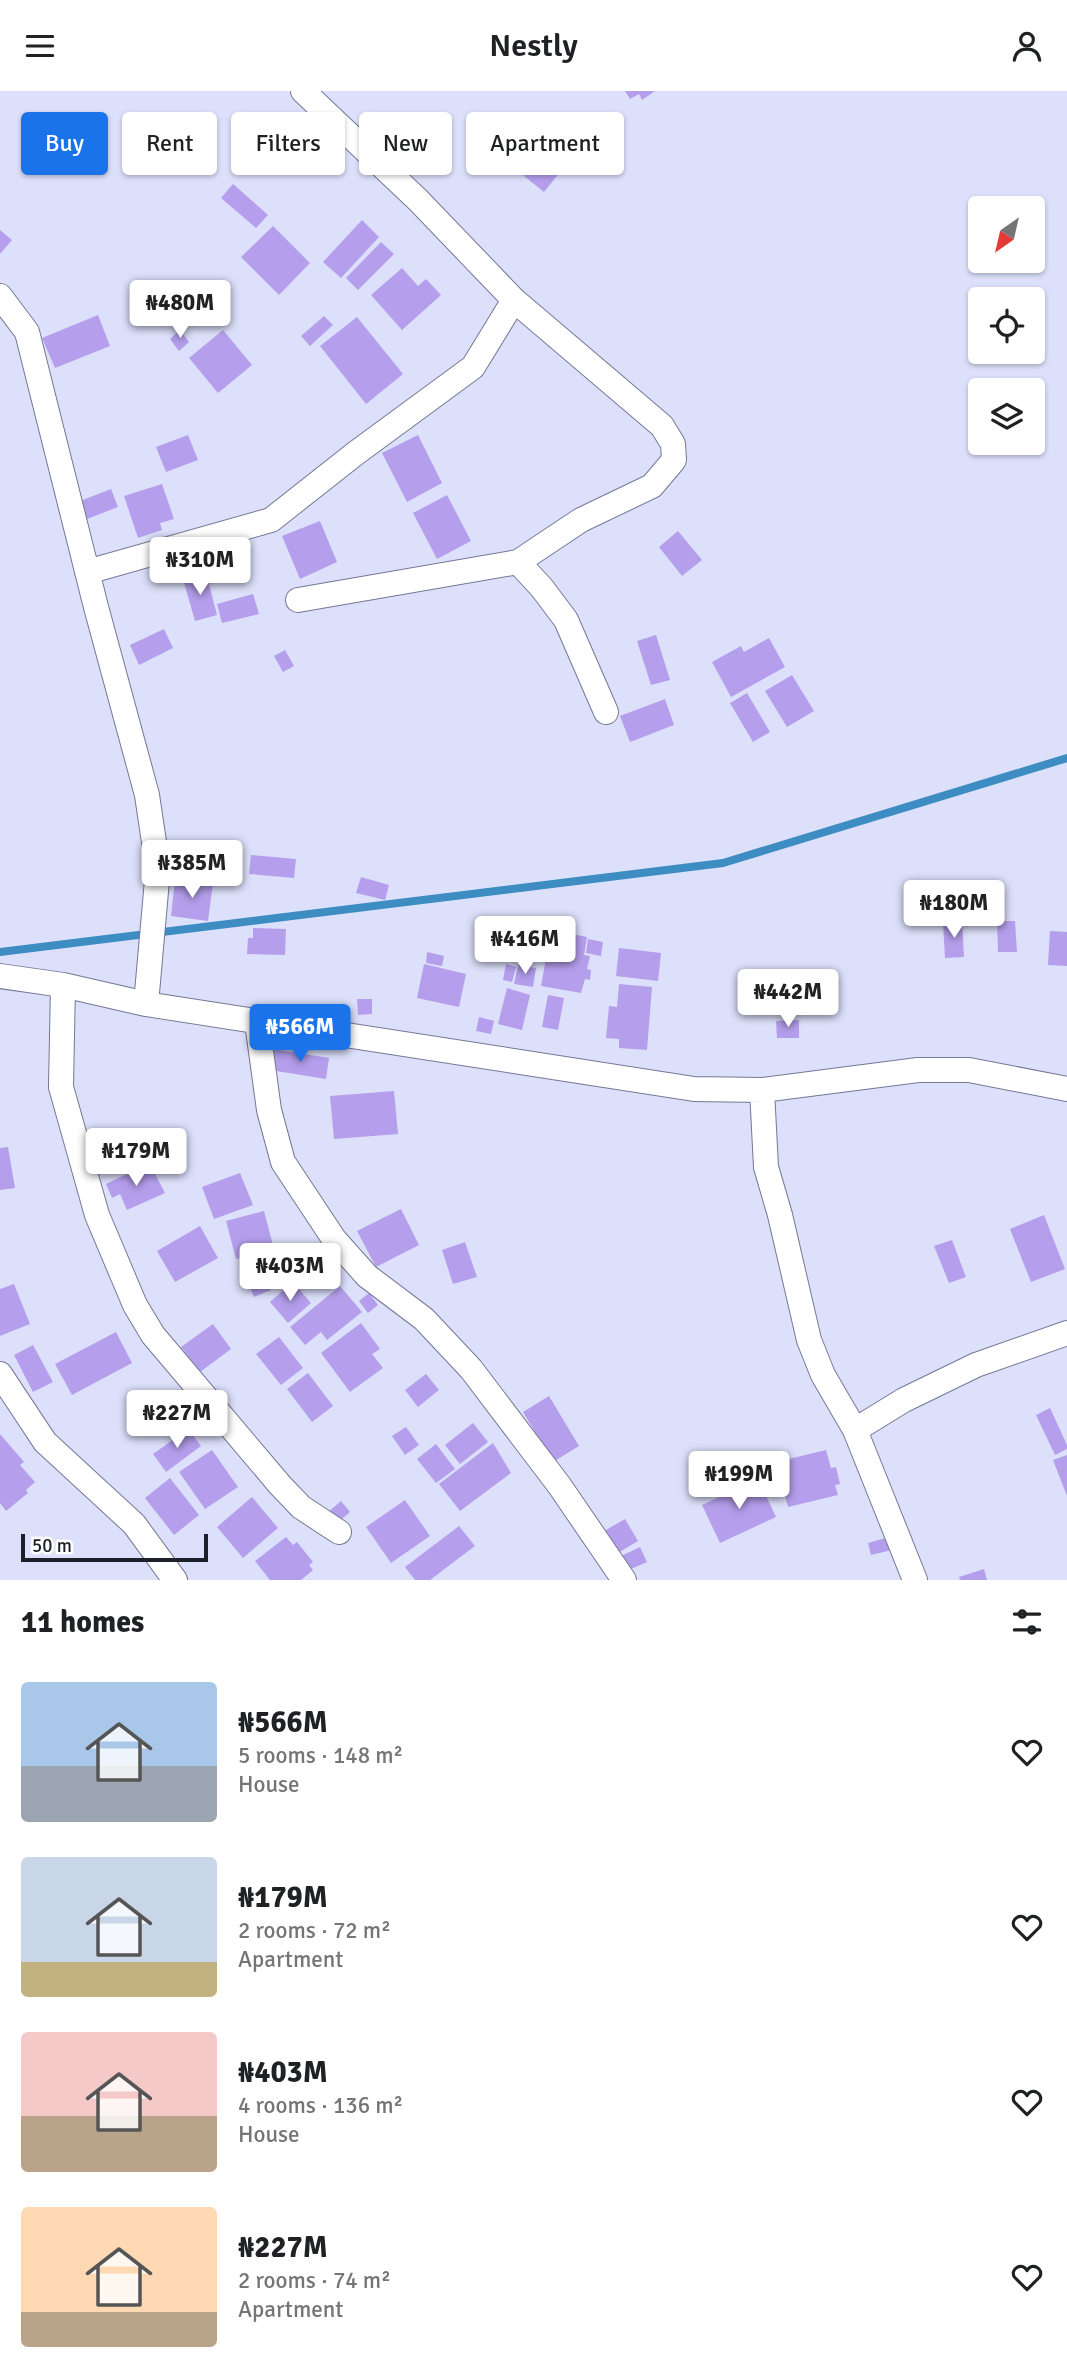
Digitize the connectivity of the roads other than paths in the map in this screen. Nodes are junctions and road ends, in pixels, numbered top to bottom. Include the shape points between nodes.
1 (303, 91) edge
2 (0, 296) edge
3 (514, 300) junction
4 (518, 562) junction
5 (87, 572) junction
6 (298, 600) dead end
7 (606, 712) dead end
8 (0, 976) edge
9 (63, 985) junction
10 (146, 1005) junction
11 (257, 1022) junction
12 (762, 1090) junction
13 (1067, 1090) edge
14 (1067, 1333) edge
15 (0, 1374) edge
16 (855, 1430) junction
17 (339, 1532) dead end
18 (175, 1580) edge
19 (624, 1580) edge
20 (915, 1580) edge

1 - 3 street
2 - 5 street via 27,332
3 - 4 street via 662,426 673,444 674,460 652,486 581,520
3 - 5 street via 473,367 271,520
4 - 6 street
4 - 7 street via 566,620
5 - 10 street via 147,795 158,869
8 - 9 street
9 - 10 street
9 - 17 street via 61,1087 97,1215 135,1305 153,1335 280,1485 301,1507
10 - 11 street
11 - 12 street via 694,1089
11 - 19 street via 269,1109 284,1161 334,1239 367,1276 424,1319 471,1369
12 - 13 street via 931,1070 969,1070
12 - 16 street via 766,1167 809,1341
14 - 16 street via 976,1365
15 - 18 street via 45,1442 134,1524
16 - 20 street

